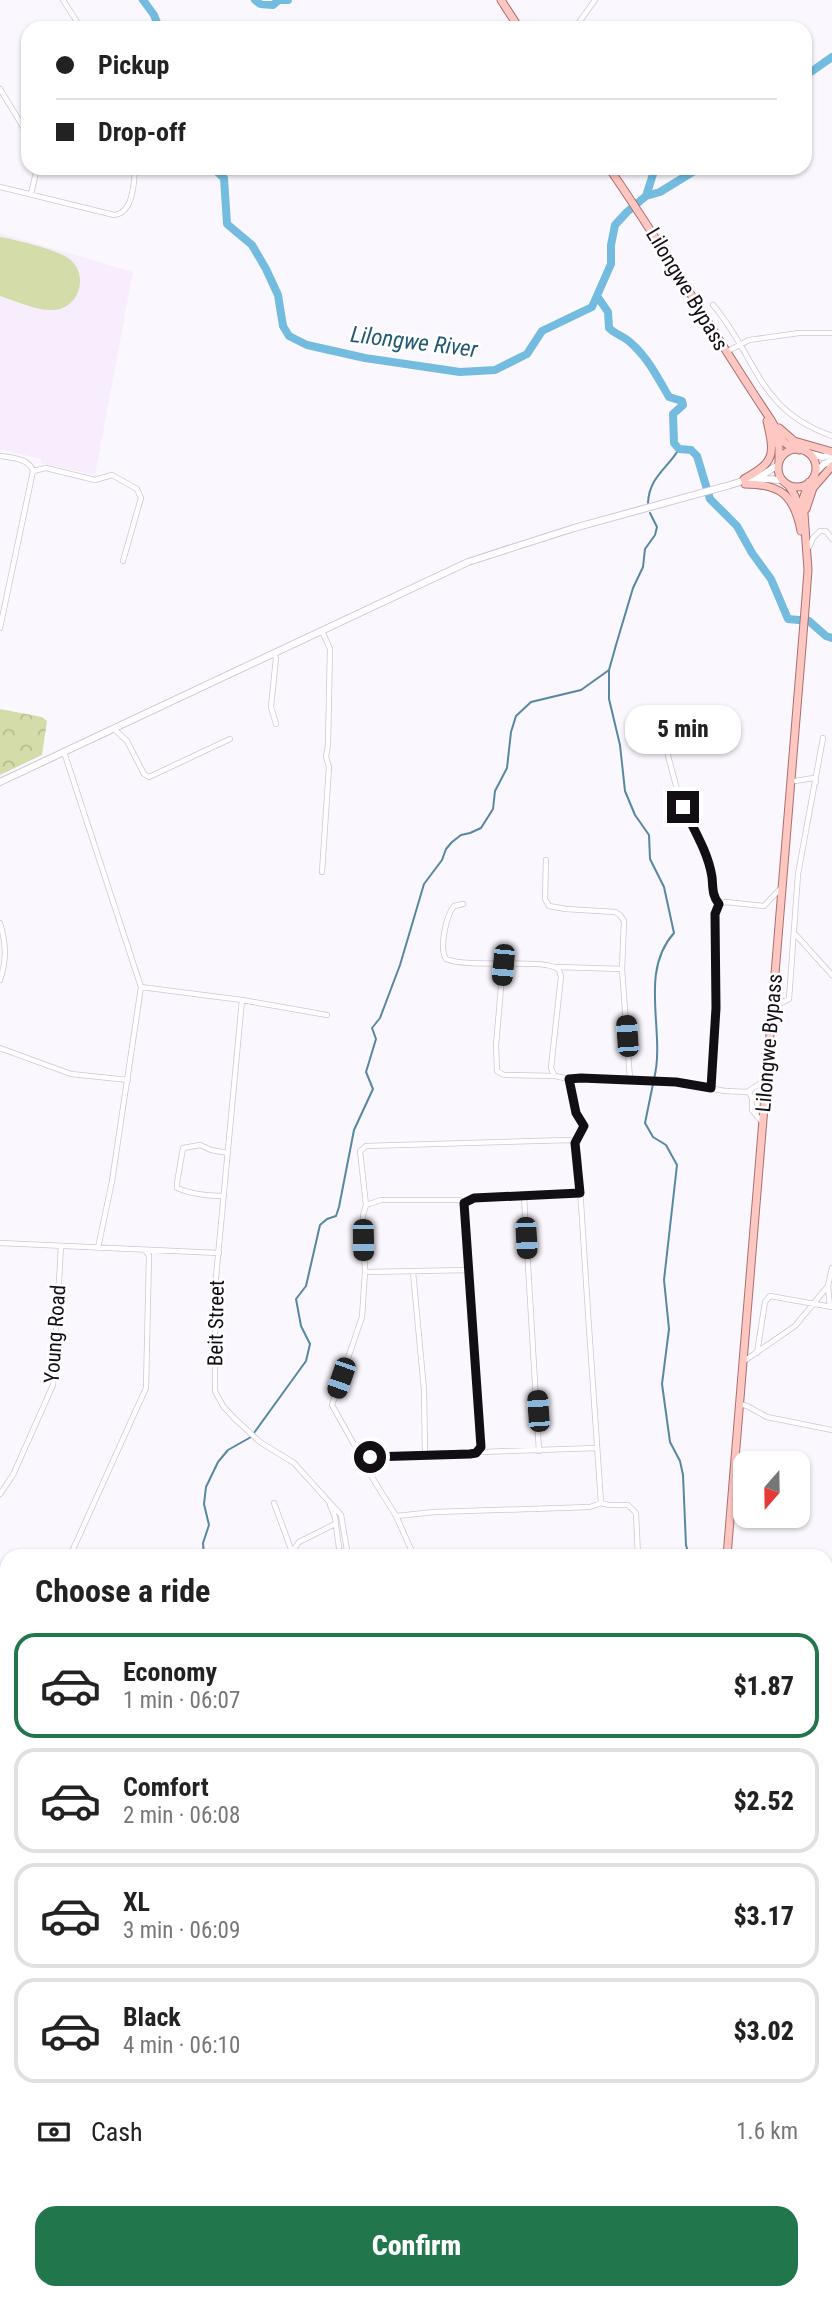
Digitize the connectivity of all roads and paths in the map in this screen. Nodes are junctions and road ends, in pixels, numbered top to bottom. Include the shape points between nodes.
1 (63, 0) edge
2 (501, 0) edge
3 (596, 0) edge
4 (76, 21) edge
5 (514, 21) edge
6 (580, 21) edge
7 (0, 89) edge
8 (21, 124) edge
9 (35, 175) edge
10 (134, 175) edge
11 (614, 175) edge
12 (0, 187) edge
13 (30, 194) junction
14 (713, 305) dead end
15 (832, 334) edge
16 (741, 345) junction
17 (725, 353) junction
18 (769, 421) junction
19 (832, 436) edge
20 (799, 450) junction
21 (808, 453) junction
22 (832, 454) edge
23 (0, 456) edge
24 (779, 463) junction
25 (832, 463) edge
26 (33, 471) junction
27 (815, 473) junction
28 (744, 482) junction
29 (785, 482) junction
30 (809, 482) junction
31 (805, 528) junction
32 (832, 540) edge
33 (807, 551) junction
34 (123, 561) dead end
35 (0, 628) edge
36 (321, 630) junction
37 (274, 652) junction
38 (656, 710) dead end
39 (276, 724) dead end
40 (113, 729) junction
41 (823, 738) dead end
42 (230, 739) dead end
43 (64, 751) junction
44 (795, 781) dead end
45 (0, 782) edge
46 (817, 783) junction
47 (546, 860) dead end
48 (322, 872) dead end
49 (782, 887) junction
50 (463, 904) dead end
51 (719, 904) junction
52 (767, 904) junction
53 (780, 910) junction
54 (0, 923) edge
55 (795, 934) junction
56 (503, 965) junction
57 (558, 967) junction
58 (622, 969) junction
59 (832, 975) edge
60 (0, 980) edge
61 (141, 987) junction
62 (242, 1000) junction
63 (772, 1007) junction
64 (327, 1014) dead end
65 (0, 1048) edge
66 (555, 1076) junction
67 (569, 1079) junction
68 (630, 1079) junction
69 (766, 1079) junction
70 (128, 1080) junction
71 (711, 1088) junction
72 (749, 1092) junction
73 (763, 1122) junction
74 (575, 1143) junction
75 (228, 1153) junction
76 (580, 1193) junction
77 (224, 1196) junction
78 (524, 1197) junction
79 (464, 1203) junction
80 (366, 1205) junction
81 (0, 1243) edge
82 (61, 1246) junction
83 (98, 1248) junction
84 (144, 1250) junction
85 (219, 1253) junction
86 (832, 1268) edge
87 (470, 1270) junction
88 (365, 1272) junction
89 (413, 1272) junction
90 (828, 1286) junction
91 (816, 1304) junction
92 (831, 1307) edge
93 (757, 1353) junction
94 (743, 1362) junction
95 (739, 1404) junction
96 (832, 1430) edge
97 (597, 1448) junction
98 (539, 1451) junction
99 (476, 1453) junction
100 (425, 1454) junction
101 (365, 1464) junction
102 (0, 1494) edge
103 (326, 1499) junction
104 (274, 1503) dead end
105 (601, 1503) junction
106 (396, 1516) junction
107 (335, 1524) junction
108 (73, 1549) edge
109 (291, 1549) edge
110 (296, 1549) edge
111 (339, 1549) edge
112 (347, 1549) edge
113 (411, 1549) edge
114 (638, 1549) edge
115 (728, 1549) edge

1 - 4 street
2 - 5 main road
3 - 6 street
7 - 8 street
9 - 13 street
10 - 13 street via 129,205 120,215
11 - 17 main road, Lilongwe Bypass
12 - 13 street
14 - 16 street
15 - 16 street via 799,333
16 - 17 street
16 - 19 street via 765,390 798,421
17 - 18 main road, Lilongwe Bypass
18 - 20 main road, Lilongwe Bypass via 784,442
18 - 22 main road via 790,439
18 - 24 main road, Lilongwe Bypass via 779,447
18 - 28 main road via 770,461
20 - 21 main road
20 - 24 main road via 787,452
21 - 22 main road
21 - 27 main road
23 - 26 street via 27,462
24 - 28 main road
24 - 29 main road via 779,475
25 - 27 main road
25 - 31 main road via 810,493
26 - 34 street via 46,468 95,480 111,475 137,489 141,498
26 - 35 street
27 - 30 main road
28 - 29 main road
28 - 33 main road via 771,486 786,495 797,513
28 - 36 main road via 478,559
29 - 30 main road via 799,487
29 - 31 main road, Lilongwe Bypass via 797,500
30 - 31 main road, Lilongwe Bypass via 803,499
31 - 33 main road, Lilongwe Bypass
32 - 33 street via 826,531 820,531
33 - 49 main road, Lilongwe Bypass
36 - 37 main road
36 - 48 street via 330,649
37 - 39 street via 271,707
37 - 40 main road
38 - 51 street via 679,797 707,857 713,897
40 - 42 street via 127,741 149,777
40 - 43 main road
41 - 46 street
43 - 45 main road
43 - 61 street
44 - 46 street via 814,778
46 - 55 street via 798,874
47 - 58 street via 545,899 549,906 615,912 622,918
49 - 52 street
49 - 53 main road, Lilongwe Bypass
50 - 56 street via 449,913 443,956 449,961
51 - 52 street
51 - 71 street via 715,914
52 - 53 street
53 - 63 main road, Lilongwe Bypass
54 - 60 street via 5,960
55 - 59 street
55 - 63 street via 789,999
56 - 57 street
56 - 66 street via 496,1068 504,1075
57 - 58 street
57 - 66 street via 561,978 551,1068
58 - 68 street
61 - 62 street
61 - 70 street
62 - 64 street
62 - 75 street
63 - 69 main road, Lilongwe Bypass
65 - 70 street via 71,1073
66 - 67 street
67 - 68 street
67 - 74 street via 576,1113 584,1126
68 - 71 street
69 - 72 street
69 - 73 main road, Lilongwe Bypass
70 - 83 street
71 - 72 street
72 - 73 street via 752,1110
73 - 94 main road, Lilongwe Bypass
74 - 76 street
74 - 80 street via 366,1146 360,1151
75 - 77 street
75 - 77 street via 197,1144 183,1148 177,1183 177,1188 186,1192
76 - 78 street
76 - 97 street
77 - 85 street
78 - 79 street via 474,1198
78 - 98 street
79 - 80 street via 382,1200
79 - 87 street
80 - 88 street
81 - 82 street, Beit Street
82 - 83 street, Beit Street
82 - 102 street, Young Road via 54,1381 13,1475
83 - 84 street, Beit Street
84 - 85 street, Beit Street
84 - 108 street via 149,1255 146,1388
85 - 103 street, Beit Street via 215,1288 218,1398 250,1433 294,1463
86 - 90 street
87 - 89 street
87 - 99 street via 481,1443
88 - 89 street
88 - 101 street via 361,1323 332,1405
89 - 100 street
90 - 91 street
90 - 92 street
91 - 92 street
91 - 93 street via 795,1326
91 - 93 street via 770,1296 765,1302
93 - 94 street
94 - 95 main road, Lilongwe Bypass
95 - 96 street via 767,1417
95 - 115 main road, Lilongwe Bypass
97 - 98 street
97 - 105 street
98 - 99 street
99 - 100 street
100 - 101 street via 370,1457
101 - 106 street
103 - 107 street
103 - 112 street, Beit Street via 343,1519
104 - 109 street
105 - 106 street
105 - 114 street via 635,1510
106 - 113 street
107 - 110 street via 299,1542
107 - 111 street

